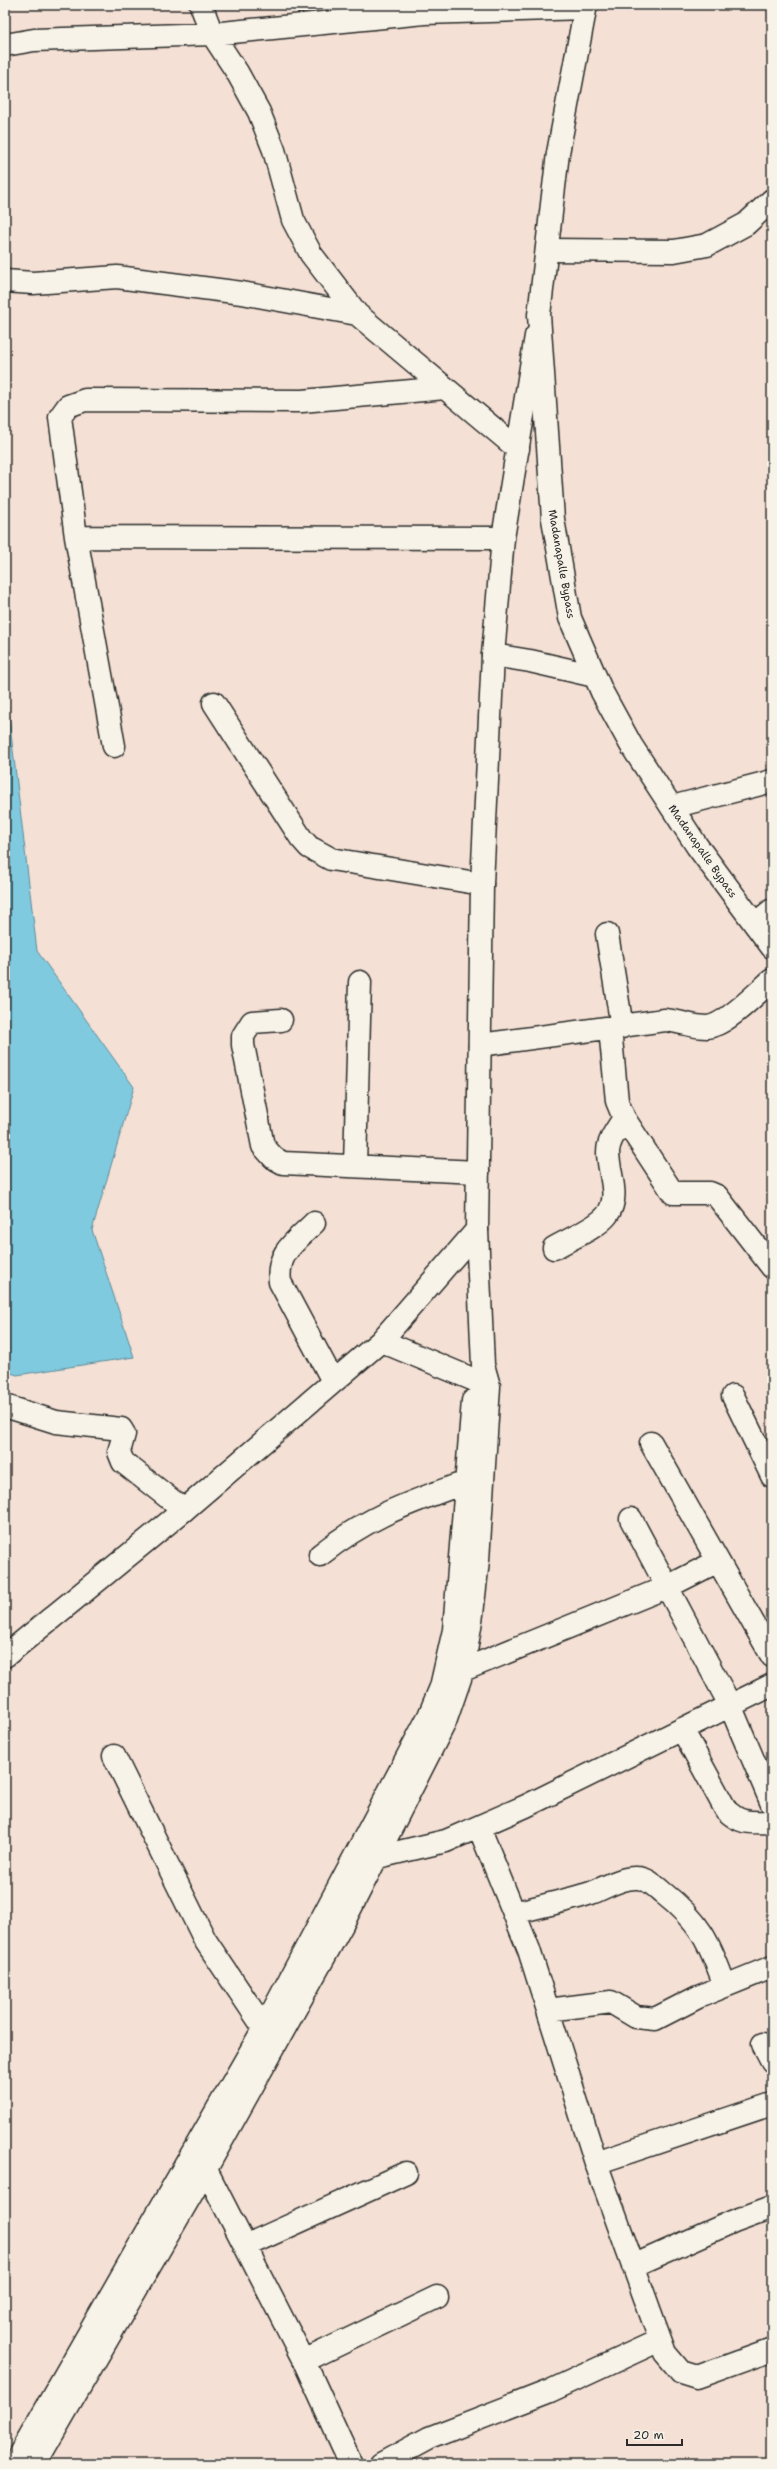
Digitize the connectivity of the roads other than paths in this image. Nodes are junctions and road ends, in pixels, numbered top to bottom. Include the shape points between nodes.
1 (201, 5) edge
2 (586, 7) edge
3 (212, 34) junction
4 (5, 46) edge
5 (772, 200) edge
6 (547, 250) junction
7 (5, 281) edge
8 (357, 314) junction
9 (539, 315) junction
10 (445, 388) junction
11 (518, 450) junction
12 (76, 537) junction
13 (503, 538) junction
14 (493, 655) junction
15 (595, 676) junction
16 (214, 703) dead end
17 (114, 746) dead end
18 (772, 781) edge
19 (672, 807) junction
20 (482, 884) junction
21 (772, 910) edge
22 (755, 924) junction
23 (607, 934) dead end
24 (772, 947) edge
25 (772, 980) edge
26 (360, 982) dead end
27 (281, 1020) dead end
28 (616, 1027) junction
29 (480, 1045) junction
30 (624, 1118) junction
31 (355, 1166) junction
32 (478, 1172) junction
33 (314, 1223) dead end
34 (477, 1230) junction
35 (554, 1248) dead end
36 (772, 1267) edge
37 (381, 1340) junction
38 (482, 1377) junction
39 (333, 1381) junction
40 (733, 1396) dead end
41 (5, 1406) edge
42 (651, 1443) dead end
43 (772, 1476) edge
44 (466, 1482) junction
45 (184, 1510) junction
46 (630, 1519) dead end
47 (320, 1555) dead end
48 (718, 1561) junction
49 (667, 1587) junction
50 (5, 1656) edge
51 (772, 1656) edge
52 (462, 1670) junction
53 (772, 1685) edge
54 (730, 1705) junction
55 (682, 1729) junction
56 (114, 1756) dead end
57 (772, 1804) edge
58 (772, 1822) edge
59 (479, 1827) junction
60 (375, 1858) junction
61 (353, 1863) junction
62 (514, 1913) junction
63 (772, 1966) edge
64 (725, 1986) junction
65 (548, 2010) junction
66 (264, 2028) junction
67 (772, 2104) edge
68 (194, 2147) junction
69 (596, 2163) junction
70 (206, 2169) junction
71 (406, 2173) dead end
72 (772, 2207) edge
73 (245, 2246) junction
74 (633, 2266) junction
75 (437, 2297) dead end
76 (660, 2340) junction
77 (772, 2350) edge
78 (304, 2361) junction
79 (394, 2462) edge
80 (14, 2464) edge
81 (35, 2464) edge
82 (351, 2464) edge

1 - 3 main road
2 - 3 main road via 424,13
2 - 6 main road via 558,153
3 - 4 main road via 34,40
3 - 8 main road via 238,72 259,112 274,150 293,220 311,254
5 - 6 main road via 746,224 707,244 674,251
6 - 9 main road
7 - 8 main road via 33,283 117,277 242,293
8 - 10 main road
9 - 11 main road
9 - 15 main road, Madanapalle Bypass via 553,519 570,618
10 - 11 main road
10 - 12 main road via 302,401 74,402 62,411 60,417
11 - 13 main road
12 - 13 main road
12 - 17 main road
13 - 14 main road
14 - 15 main road
14 - 20 main road
15 - 19 main road, Madanapalle Bypass via 631,745
16 - 20 main road via 301,838 319,854 331,860
18 - 19 main road
19 - 22 main road, Madanapalle Bypass via 697,846
20 - 29 main road
21 - 22 main road
22 - 24 main road, Madanapalle Bypass
23 - 28 main road
25 - 28 main road via 722,1022 709,1027 665,1020
26 - 31 main road
27 - 31 main road via 252,1022 243,1036 263,1146 274,1158 284,1163
28 - 29 main road
28 - 30 main road via 617,1101
29 - 32 main road
30 - 35 main road via 611,1140 608,1151 613,1203 608,1215
30 - 36 main road via 670,1190 678,1194 710,1193 717,1196 743,1233
31 - 32 main road
32 - 34 main road
33 - 39 main road via 287,1250 278,1269 280,1282
34 - 37 main road
34 - 38 main road
37 - 38 main road
37 - 39 main road
38 - 44 main road
38 - 52 main road via 478,1560
39 - 45 main road
40 - 43 main road
41 - 45 main road via 56,1422 121,1429 124,1434 119,1452 123,1462
42 - 48 main road
44 - 47 main road via 372,1519 345,1535
44 - 61 main road via 454,1630 441,1687 429,1716
45 - 50 main road
46 - 49 main road
48 - 49 main road
48 - 51 main road
49 - 52 main road
49 - 54 main road
52 - 60 main road via 445,1722
53 - 54 main road
54 - 55 main road
54 - 57 main road
55 - 58 main road via 726,1810 736,1820 743,1822
55 - 59 main road
56 - 66 main road via 205,1940
59 - 60 main road via 446,1841
59 - 62 main road
60 - 61 main road
60 - 70 main road via 341,1927
61 - 66 main road
62 - 64 main road via 590,1893 626,1879 648,1881 684,1910 699,1927 711,1947
62 - 65 main road
63 - 64 main road
64 - 65 main road via 655,2019 636,2017 611,2002
65 - 69 main road
66 - 68 main road
67 - 69 main road
68 - 70 main road
68 - 80 main road
69 - 74 main road
70 - 73 main road
70 - 81 main road
71 - 73 main road
72 - 74 main road
73 - 78 main road
74 - 76 main road
75 - 78 main road
76 - 77 main road via 665,2353 681,2372 697,2377
76 - 79 main road via 550,2391 429,2438
78 - 82 main road

